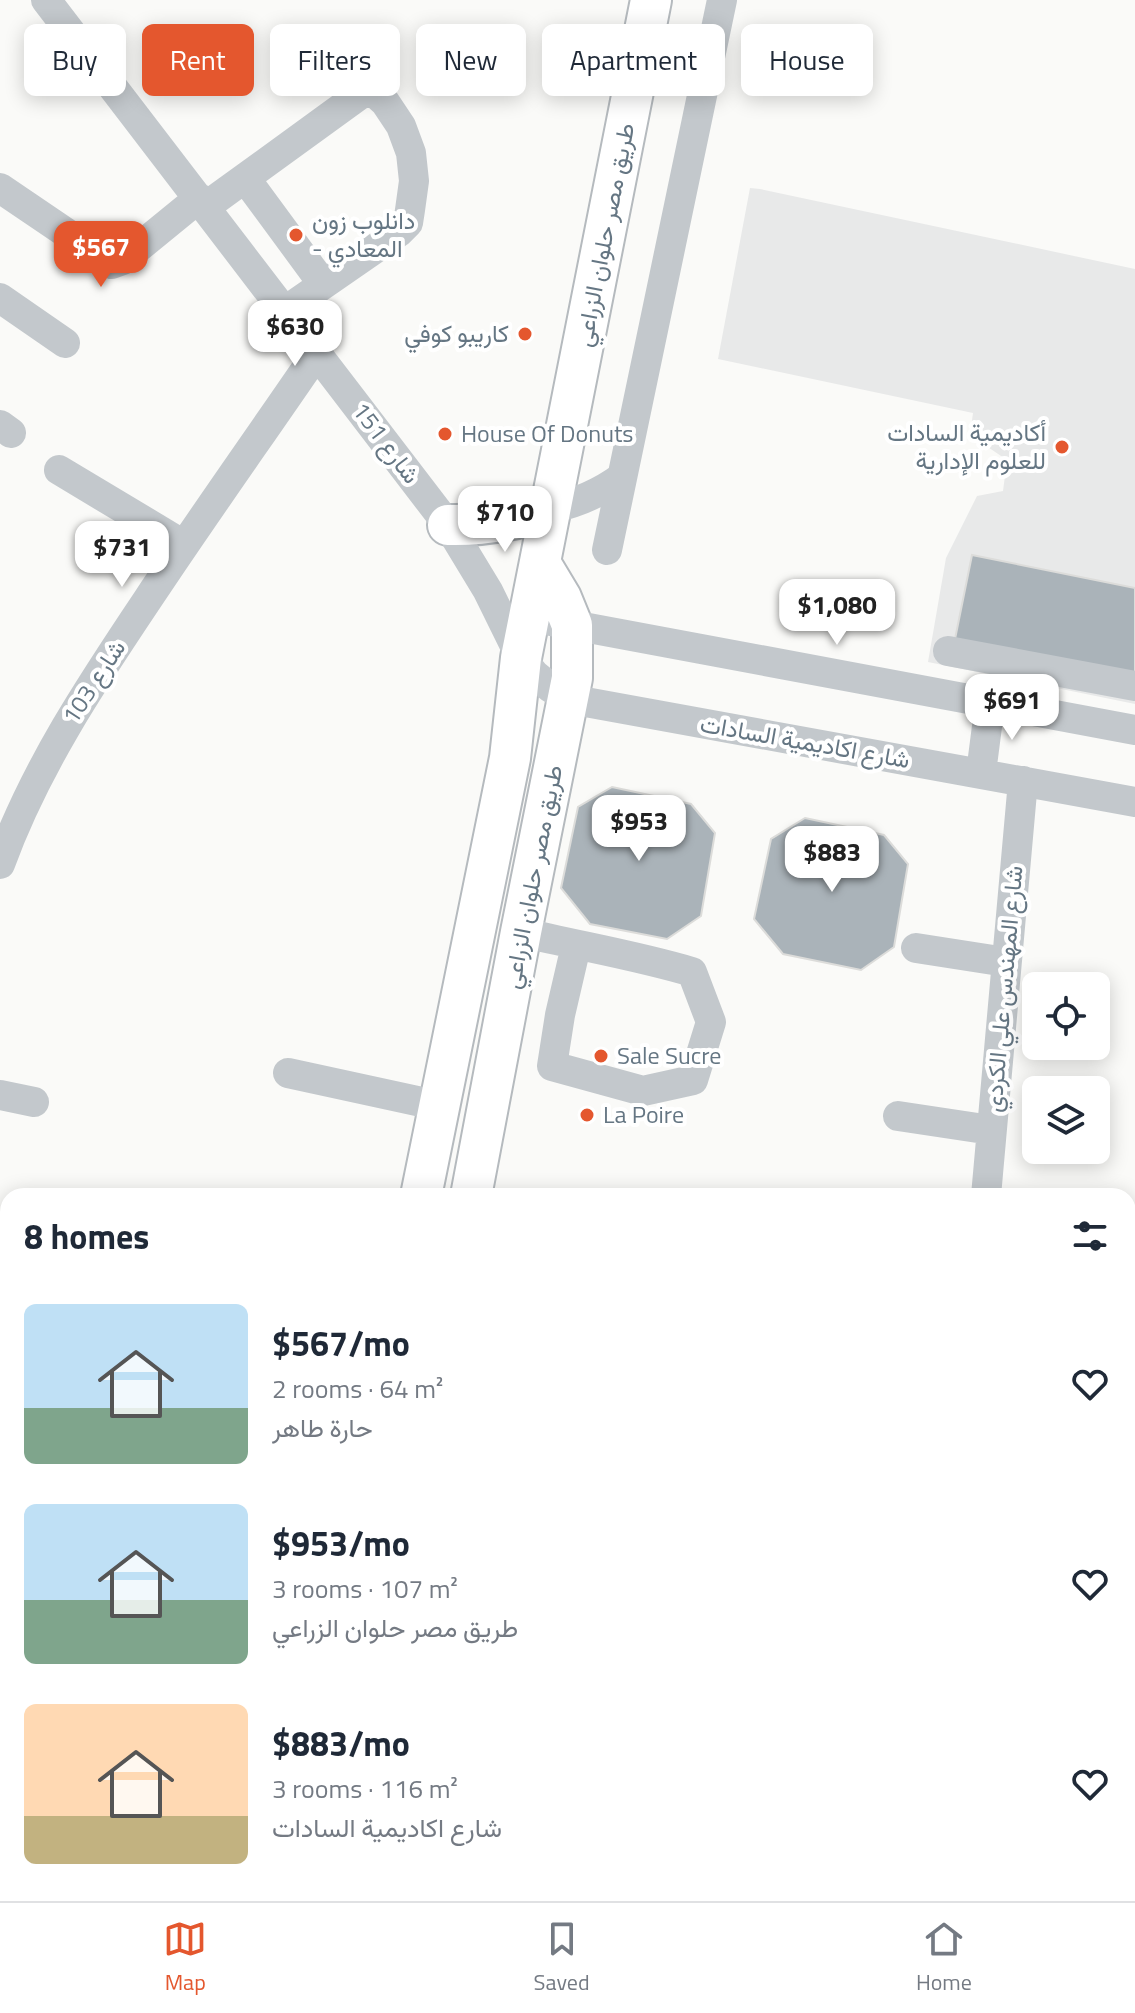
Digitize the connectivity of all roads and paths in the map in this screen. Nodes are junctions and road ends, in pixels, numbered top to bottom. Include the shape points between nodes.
1 (46, 0) edge
2 (651, 0) edge
3 (722, 0) edge
4 (245, 178) junction
5 (0, 188) edge
6 (202, 202) junction
7 (323, 284) junction
8 (0, 298) edge
9 (285, 311) junction
10 (65, 343) dead end
11 (317, 353) junction
12 (59, 470) dead end
13 (622, 477) junction
14 (550, 509) junction
15 (448, 525) junction
16 (184, 545) junction
17 (607, 550) dead end
18 (540, 563) junction
19 (529, 617) junction
20 (572, 625) junction
21 (948, 651) dead end
22 (521, 658) junction
23 (1135, 686) edge
24 (569, 699) junction
25 (990, 703) junction
26 (1135, 730) edge
27 (981, 773) junction
28 (1023, 781) junction
29 (1135, 802) edge
30 (0, 863) edge
31 (521, 932) junction
32 (576, 946) junction
33 (916, 948) dead end
34 (1006, 962) junction
35 (288, 1073) dead end
36 (0, 1095) edge
37 (34, 1102) dead end
38 (440, 1106) junction
39 (898, 1116) dead end
40 (991, 1130) junction
41 (423, 1188) edge
42 (473, 1188) edge
43 (987, 1188) edge

1 - 6 street, شارع 151
2 - 14 main road, طريق مصر حلوان الزراعي
3 - 13 street
4 - 6 street
4 - 7 street
4 - 7 street via 362,93 375,93 385,102 411,153 414,181 408,223
5 - 6 street via 112,264
6 - 9 street, شارع 151
7 - 9 street
8 - 10 street
9 - 11 street, شارع 151
11 - 15 street, شارع 151
11 - 16 street, شارع 103
12 - 16 street
13 - 14 street via 588,498
13 - 17 street
14 - 15 main road via 501,523
14 - 18 main road, طريق مصر حلوان الزراعي
15 - 22 street, شارع 151
16 - 30 street, شارع 103 via 67,724 30,791
18 - 19 main road, طريق مصر حلوان الزراعي
18 - 20 main road, طريق مصر حلوان الزراعي
19 - 20 street
19 - 22 main road, طريق مصر حلوان الزراعي
20 - 24 main road, طريق مصر حلوان الزراعي
20 - 25 street
21 - 23 street
22 - 24 street, شارع 151
22 - 38 main road, طريق مصر حلوان الزراعي via 510,758
24 - 27 street, شارع اكاديمية السادات
24 - 31 main road, طريق مصر حلوان الزراعي
25 - 26 street
25 - 27 street
27 - 28 street, شارع اكاديمية السادات
28 - 29 street, شارع اكاديمية السادات
28 - 34 street, شارع المهندس علي الكردي
31 - 32 street
31 - 42 main road, طريق مصر حلوان الزراعي
32 - 32 street via 692,972 711,1022 693,1080 643,1091 552,1066
33 - 34 street
34 - 40 street, شارع المهندس علي الكردي
35 - 38 street
36 - 37 street
38 - 41 main road, طريق مصر حلوان الزراعي
39 - 40 street
40 - 43 street, شارع المهندس علي الكردي

